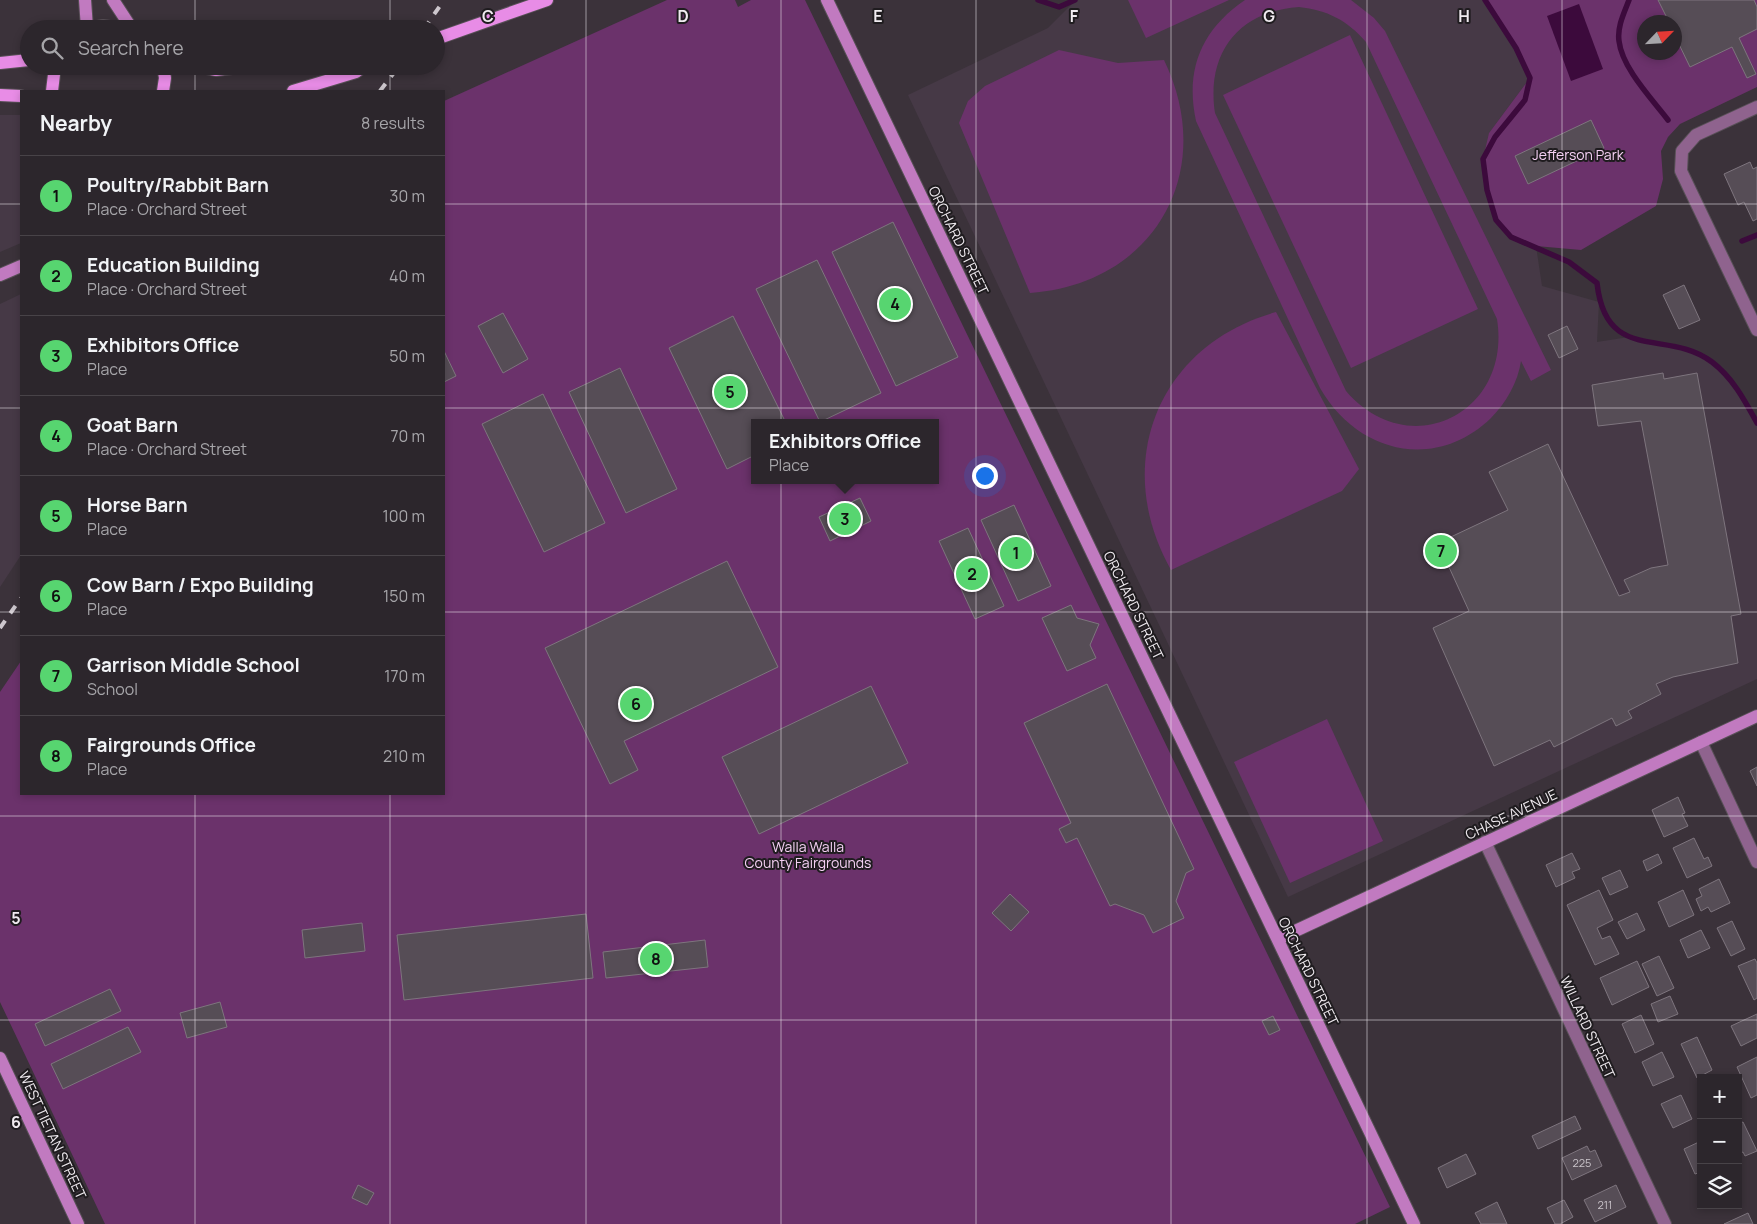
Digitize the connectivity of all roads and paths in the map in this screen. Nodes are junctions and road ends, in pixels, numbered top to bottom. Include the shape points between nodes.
1 (85, 0) edge
2 (113, 0) edge
3 (547, 0) edge
4 (827, 0) edge
5 (86, 20) edge
6 (126, 20) edge
7 (445, 36) edge
8 (20, 61) edge
9 (0, 64) edge
10 (54, 75) edge
11 (164, 75) edge
12 (346, 75) edge
13 (52, 90) edge
14 (163, 90) edge
15 (296, 90) edge
16 (0, 95) edge
17 (20, 96) edge
18 (1757, 107) edge
19 (20, 266) edge
20 (0, 276) edge
21 (1757, 330) edge
22 (1757, 716) edge
23 (1701, 742) junction
24 (1484, 842) junction
25 (1757, 862) edge
26 (1278, 939) junction
27 (0, 1058) edge
28 (78, 1224) edge
29 (1414, 1224) edge
30 (1665, 1224) edge

1 - 5 street
2 - 6 street
3 - 7 main road
4 - 26 street, ORCHARD STREET
8 - 9 main road
10 - 13 main road
11 - 14 main road
12 - 15 main road
16 - 17 main road
18 - 21 street via 1696,135 1682,150 1680,171
19 - 20 street
22 - 23 street, CHASE AVENUE
23 - 24 street, CHASE AVENUE
23 - 25 street
24 - 26 street, CHASE AVENUE
24 - 30 street, WILLARD STREET
26 - 29 street, ORCHARD STREET
27 - 28 street, WEST TIETAN STREET

